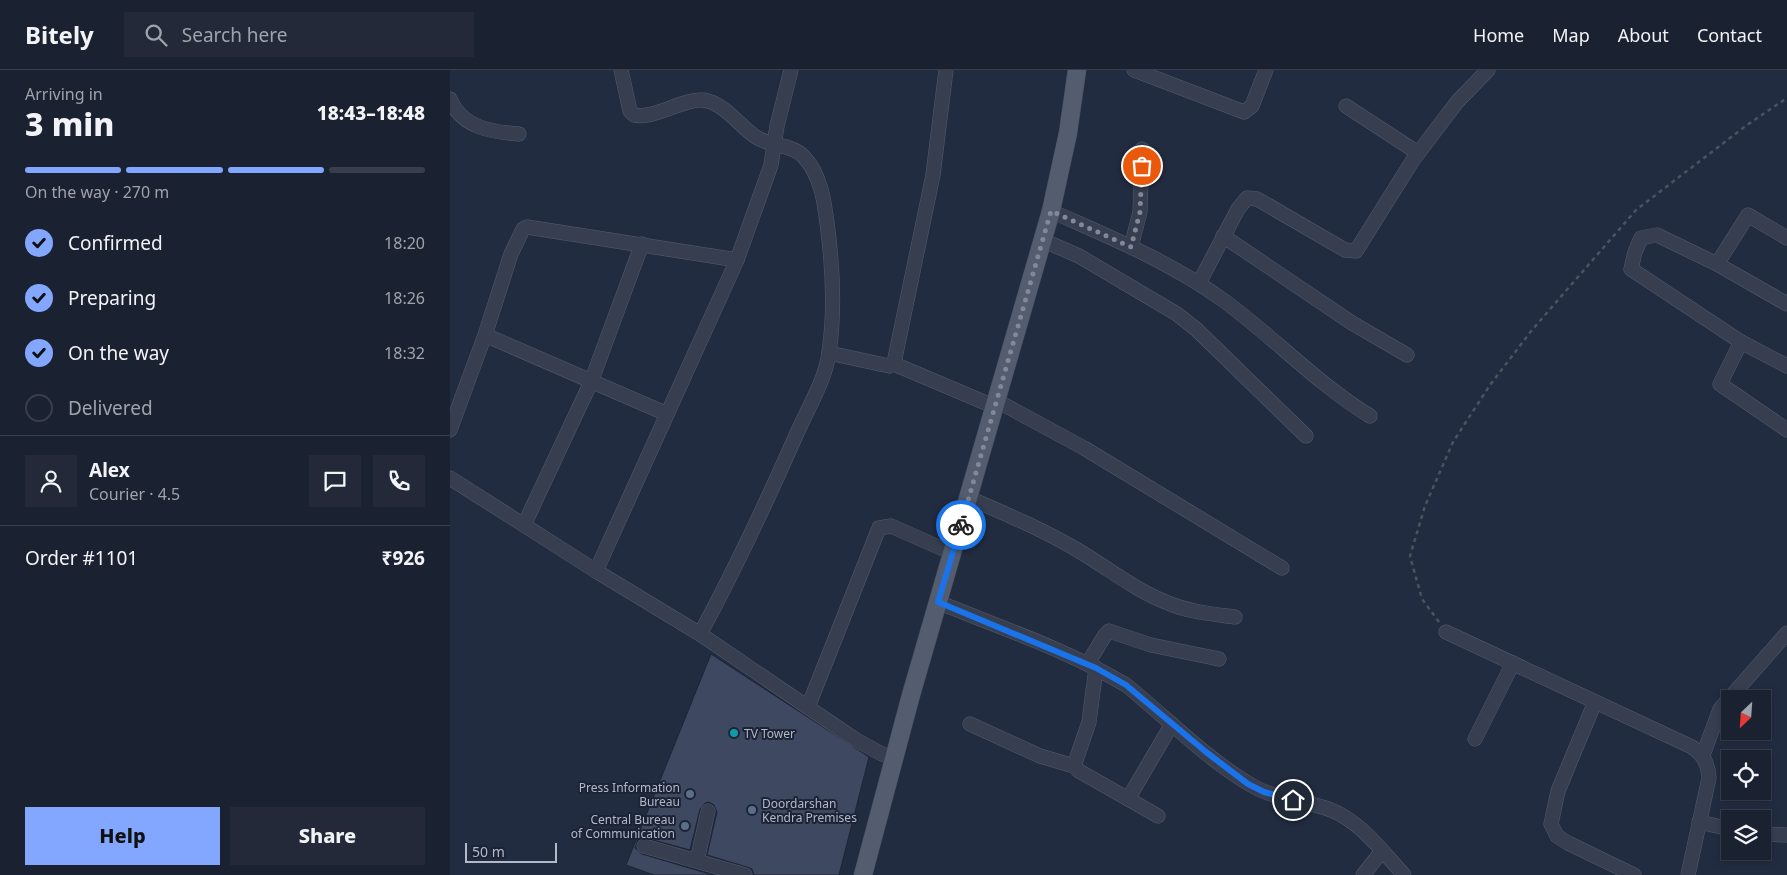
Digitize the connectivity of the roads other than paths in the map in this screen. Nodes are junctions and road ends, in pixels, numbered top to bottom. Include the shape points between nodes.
1 (621, 70) edge
2 (791, 70) edge
3 (946, 70) edge
4 (1067, 70) edge
5 (1077, 70) edge
6 (1134, 70) edge
7 (1266, 70) edge
8 (1488, 70) edge
9 (450, 100) edge
10 (1346, 106) dead end
11 (519, 134) dead end
12 (775, 146) junction
13 (1142, 149) dead end
14 (1418, 153) junction
15 (1051, 211) junction
16 (1223, 236) junction
17 (1787, 238) edge
18 (1042, 240) junction
19 (642, 244) junction
20 (1131, 247) junction
21 (737, 260) junction
22 (1718, 264) junction
23 (1198, 283) junction
24 (1787, 304) edge
25 (485, 335) junction
26 (1741, 342) junction
27 (829, 353) junction
28 (1407, 354) dead end
29 (894, 364) junction
30 (1786, 365) edge
31 (591, 382) junction
32 (991, 402) junction
33 (667, 414) junction
34 (1370, 416) dead end
35 (450, 430) edge
36 (1787, 430) edge
37 (1306, 436) dead end
38 (450, 478) edge
39 (969, 498) junction
40 (524, 525) junction
41 (943, 549) junction
42 (1282, 568) dead end
43 (596, 572) junction
44 (938, 602) junction
45 (1235, 617) dead end
46 (1446, 632) road end
47 (1787, 633) edge
48 (700, 634) junction
49 (1219, 659) dead end
50 (1513, 663) junction
51 (1092, 666) junction
52 (1596, 702) junction
53 (808, 707) junction
54 (970, 724) dead end
55 (1172, 724) junction
56 (1475, 739) dead end
57 (1703, 755) junction
58 (887, 756) junction
59 (1074, 766) junction
60 (1128, 799) junction
61 (708, 810) dead end
62 (1158, 816) dead end
63 (1699, 822) junction
64 (1721, 826) edge
65 (1771, 834) edge
66 (1787, 835) edge
67 (644, 846) dead end
68 (1382, 851) junction
69 (697, 861) junction
70 (745, 875) edge
71 (853, 875) edge
72 (863, 875) edge
73 (1363, 875) edge
74 (1404, 875) edge
75 (1634, 875) edge
76 (1688, 875) edge

1 - 12 street via 630,111 634,115 704,100 719,106 753,135
2 - 12 street
3 - 29 street via 933,175
4 - 32 main road via 1050,168
5 - 15 main road via 1068,133
6 - 7 street via 1244,112 1252,106
8 - 14 street via 1457,102
9 - 11 street via 459,113 481,129
10 - 14 street
12 - 21 street via 764,188
12 - 27 street via 791,148 804,156 824,199 832,266
13 - 20 street via 1140,212
14 - 16 street via 1356,251 1345,250 1252,198 1247,198 1238,209
15 - 18 main road
15 - 20 street
16 - 23 street
16 - 28 street via 1352,323
17 - 22 street via 1748,215
18 - 32 main road
18 - 37 street via 1079,256 1177,314
19 - 21 street
19 - 25 street via 561,231 523,229 511,254
19 - 31 street
20 - 23 street
21 - 33 street
22 - 24 street
22 - 26 street via 1657,235 1641,238 1631,269
23 - 34 street via 1338,397
25 - 31 street
25 - 35 street
26 - 30 street
26 - 36 street via 1720,384
27 - 29 street via 889,366
27 - 48 street via 822,376 748,543
29 - 32 street
31 - 33 street
31 - 40 street
32 - 39 main road
32 - 41 main road
32 - 42 street via 1084,448
33 - 43 street
38 - 40 street
39 - 44 main road
39 - 45 street via 1061,541 1148,595 1186,610
40 - 43 street
41 - 53 street via 891,526 879,528
41 - 58 main road
43 - 48 street
44 - 51 street
44 - 58 main road
46 - 50 street
47 - 57 street via 1720,709
48 - 53 street
49 - 51 street via 1151,645 1109,631
50 - 52 street
50 - 56 street
51 - 55 street via 1126,685
51 - 59 street via 1089,722
52 - 57 street
52 - 75 street via 1558,791 1551,824 1557,836 1568,843
53 - 58 street
54 - 59 street via 1040,756
55 - 60 street
55 - 68 street via 1248,784 1264,792 1340,814
57 - 63 street via 1709,778
58 - 71 main road
58 - 72 main road
59 - 60 street
60 - 62 street
61 - 69 street
63 - 64 street
63 - 76 street
65 - 66 street
67 - 69 street
68 - 73 street
68 - 74 street
69 - 70 street

